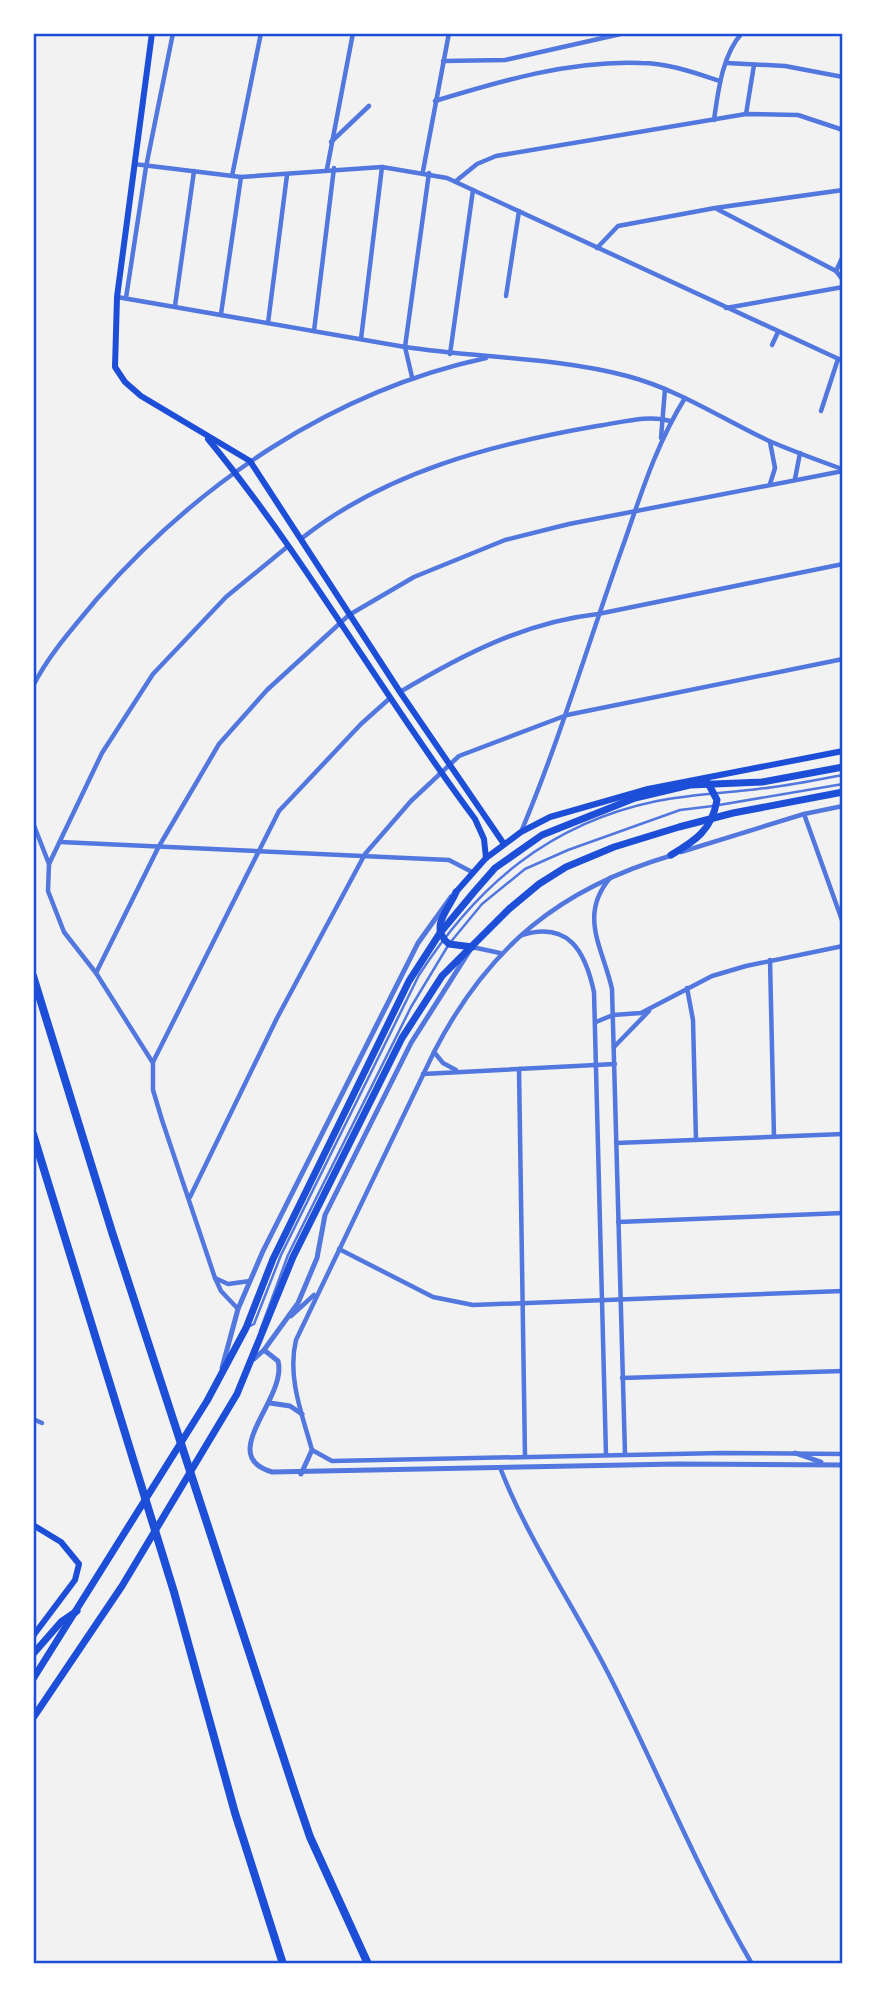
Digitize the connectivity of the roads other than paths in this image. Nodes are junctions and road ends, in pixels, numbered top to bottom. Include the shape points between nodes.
1 (152, 33) edge
2 (173, 33) edge
3 (261, 33) edge
4 (353, 33) edge
5 (449, 33) edge
6 (625, 33) edge
7 (742, 33) edge
8 (443, 61) junction
9 (727, 63) junction
10 (754, 65) junction
11 (843, 77) edge
12 (720, 81) junction
13 (435, 101) junction
14 (369, 106) dead end
15 (746, 114) junction
16 (715, 120) junction
17 (843, 130) edge
18 (330, 142) junction
19 (133, 163) junction
20 (146, 167) junction
21 (382, 167) junction
22 (334, 168) junction
23 (327, 169) junction
24 (194, 171) junction
25 (423, 172) junction
26 (429, 173) junction
27 (287, 175) junction
28 (232, 176) junction
29 (242, 177) junction
30 (456, 181) junction
31 (473, 190) junction
32 (843, 190) edge
33 (715, 208) junction
34 (519, 211) junction
35 (597, 248) junction
36 (843, 256) edge
37 (836, 271) junction
38 (843, 280) edge
39 (843, 287) edge
40 (506, 296) dead end
41 (117, 297) junction
42 (126, 298) junction
43 (175, 306) junction
44 (725, 308) junction
45 (221, 314) junction
46 (268, 323) junction
47 (314, 331) junction
48 (778, 332) junction
49 (361, 338) junction
50 (772, 345) dead end
51 (405, 347) junction
52 (450, 354) junction
53 (493, 356) junction
54 (840, 360) edge
55 (438, 368) junction
56 (412, 377) junction
57 (665, 389) junction
58 (685, 398) junction
59 (821, 411) dead end
60 (662, 418) junction
61 (671, 421) junction
62 (204, 434) junction
63 (662, 439) junction
64 (770, 441) junction
65 (800, 453) junction
66 (250, 461) junction
67 (235, 470) junction
68 (843, 470) edge
69 (795, 480) junction
70 (770, 484) junction
71 (635, 512) junction
72 (301, 539) junction
73 (287, 547) junction
74 (843, 564) edge
75 (598, 614) junction
76 (349, 615) junction
77 (338, 623) junction
78 (843, 659) edge
79 (33, 685) edge
80 (400, 692) junction
81 (388, 699) junction
82 (567, 715) junction
83 (843, 751) edge
84 (451, 763) junction
85 (843, 767) edge
86 (441, 774) junction
87 (843, 775) edge
88 (679, 782) junction
89 (708, 783) junction
90 (843, 783) edge
91 (690, 785) junction
92 (843, 792) edge
93 (716, 794) junction
94 (623, 795) junction
95 (616, 804) junction
96 (716, 805) junction
97 (843, 806) edge
98 (804, 814) junction
99 (712, 818) junction
100 (33, 823) edge
101 (522, 832) junction
102 (60, 842) junction
103 (505, 844) junction
104 (158, 848) junction
105 (257, 851) junction
106 (365, 854) junction
107 (671, 855) junction
108 (486, 858) junction
109 (48, 864) junction
110 (472, 872) junction
111 (612, 875) junction
112 (456, 892) junction
113 (843, 923) edge
114 (518, 936) junction
115 (444, 939) junction
116 (843, 946) edge
117 (472, 947) junction
118 (500, 953) junction
119 (770, 960) junction
120 (96, 973) junction
121 (33, 975) edge
122 (687, 988) junction
123 (652, 1008) junction
124 (613, 1015) junction
125 (596, 1022) junction
126 (614, 1048) junction
127 (434, 1052) junction
128 (153, 1063) junction
129 (596, 1065) junction
130 (615, 1065) junction
131 (519, 1069) junction
132 (464, 1071) junction
133 (424, 1074) junction
134 (33, 1134) edge
135 (843, 1134) edge
136 (774, 1137) junction
137 (696, 1140) junction
138 (616, 1143) junction
139 (190, 1197) junction
140 (843, 1213) edge
141 (618, 1222) junction
142 (339, 1249) junction
143 (215, 1278) junction
144 (251, 1280) junction
145 (843, 1291) edge
146 (316, 1292) junction
147 (621, 1299) junction
148 (602, 1300) junction
149 (522, 1304) junction
150 (238, 1309) junction
151 (291, 1316) junction
152 (262, 1338) junction
153 (264, 1350) junction
154 (254, 1359) junction
155 (843, 1371) edge
156 (220, 1378) junction
157 (622, 1378) junction
158 (270, 1403) junction
159 (302, 1414) junction
160 (33, 1419) edge
161 (42, 1423) dead end
162 (312, 1450) junction
163 (795, 1453) junction
164 (625, 1454) junction
165 (843, 1454) edge
166 (606, 1455) junction
167 (525, 1457) junction
168 (831, 1465) junction
169 (843, 1465) edge
170 (501, 1470) junction
171 (301, 1474) junction
172 (33, 1525) edge
173 (78, 1611) junction
174 (33, 1636) edge
175 (33, 1654) edge
176 (33, 1679) edge
177 (33, 1718) edge
178 (283, 1964) edge
179 (368, 1964) edge
180 (752, 1964) edge

1 - 19 main road
2 - 20 street
3 - 28 street
4 - 18 street
5 - 8 street
6 - 8 street via 505,60
7 - 9 street
8 - 13 street
9 - 10 street
9 - 12 street
10 - 11 street
10 - 15 street
12 - 13 street via 642,62 506,80
12 - 16 street
13 - 25 street
14 - 18 street
15 - 16 street
15 - 17 street via 797,115
16 - 30 street via 496,156
18 - 23 street
19 - 20 street
19 - 41 main road
20 - 24 street
20 - 42 street
21 - 22 street
21 - 25 street
21 - 49 street
22 - 23 street
22 - 47 street
23 - 27 street
24 - 28 street
24 - 43 street
25 - 26 street
26 - 30 street
26 - 51 street
27 - 29 street
27 - 46 street
28 - 29 street
29 - 45 street
30 - 31 street
31 - 34 street
31 - 52 street
32 - 33 street
33 - 35 street via 618,226
33 - 37 street
34 - 35 street
34 - 40 street
35 - 44 street
36 - 37 street
37 - 38 street
39 - 44 street
41 - 42 street
41 - 62 main road via 115,367 141,396
42 - 43 street
43 - 45 street
44 - 48 street
45 - 46 street
46 - 47 street
47 - 49 street
48 - 50 street
48 - 54 street
49 - 51 street
51 - 52 street
51 - 56 street
52 - 53 street
52 - 55 street
53 - 55 street
53 - 57 street via 600,370
54 - 59 street
55 - 56 street
56 - 66 street via 318,421
57 - 58 street
57 - 60 street
58 - 61 street
58 - 64 street
60 - 61 street
60 - 63 street
60 - 72 street via 523,439 468,455 383,488
61 - 63 street
62 - 66 main road
62 - 67 main road
63 - 71 street
64 - 65 street
64 - 70 street via 775,468
65 - 68 street
65 - 69 street
66 - 67 street
66 - 72 main road
67 - 73 main road
67 - 79 street via 135,556 58,647
68 - 69 street
69 - 70 street
70 - 71 street
71 - 75 street
71 - 76 street via 505,540 414,577
72 - 76 main road
73 - 77 main road
73 - 102 street via 226,597 153,674 102,753
74 - 75 street
75 - 80 street via 565,618 489,643
75 - 82 street
76 - 77 street
76 - 80 main road
77 - 81 main road
77 - 104 street via 267,690 219,744
78 - 82 street
80 - 84 main road
81 - 86 main road
81 - 105 street via 309,776 279,811
82 - 84 street via 481,746
82 - 101 street
83 - 88 main road
84 - 86 street
84 - 103 main road
85 - 89 main road via 762,782
86 - 106 street
86 - 108 main road via 481,830
87 - 93 lane
88 - 91 main road
88 - 94 main road
89 - 91 main road
89 - 93 main road
90 - 96 lane
91 - 95 main road
92 - 99 main road
93 - 96 main road
93 - 115 lane via 641,805 552,840 477,897
94 - 95 main road
94 - 101 main road via 550,817
95 - 115 main road via 566,822 495,868
96 - 99 main road
96 - 115 lane via 680,810 627,827 524,869
97 - 98 street
98 - 107 street
98 - 113 street
99 - 107 main road via 698,839
99 - 117 main road via 614,847 566,867 509,909
100 - 109 street
101 - 103 main road
102 - 104 street
102 - 109 street
103 - 108 main road
104 - 105 street
104 - 120 street
105 - 106 street
105 - 128 street
106 - 110 street via 449,860
106 - 139 street via 277,1018
107 - 111 street
108 - 110 main road
109 - 120 street via 48,891 55,913
110 - 112 main road
111 - 114 street via 562,902
111 - 124 street via 595,901 593,915 610,981
112 - 115 main road via 439,920
112 - 144 street via 418,943
114 - 118 street
114 - 125 street via 551,932 579,949 593,984
115 - 117 main road
115 - 152 lane via 288,1255 259,1329
115 - 156 main road via 409,981 272,1259 246,1328
116 - 119 street
117 - 118 street
117 - 151 street via 411,1042 325,1215 317,1258
117 - 152 main road via 442,976 402,1038 293,1257
118 - 127 street via 459,1007
119 - 122 street
119 - 136 street
120 - 128 street
121 - 179 highway via 295,1793
122 - 123 street
122 - 137 street via 693,1020
123 - 124 street
123 - 126 street
124 - 125 street
124 - 126 street
125 - 129 street
126 - 130 street
127 - 132 street via 451,1069
127 - 133 street
128 - 139 street via 153,1090
129 - 130 street
129 - 131 street
129 - 148 street
130 - 138 street
131 - 132 street
131 - 149 street
132 - 133 street
133 - 142 street
134 - 178 highway
135 - 136 street
136 - 137 street
137 - 138 street
138 - 141 street
139 - 143 street
140 - 141 street
141 - 147 street
142 - 146 street
142 - 149 street via 452,1303
143 - 144 street via 228,1284
143 - 150 street via 220,1291
144 - 150 street
145 - 147 street
146 - 151 street
146 - 159 street via 292,1354
147 - 148 street
147 - 157 street
148 - 149 street
148 - 166 street
149 - 167 street
150 - 156 street
151 - 153 street
152 - 154 main road
153 - 154 street
153 - 158 street via 273,1354 281,1371
154 - 177 main road via 122,1586
155 - 157 street
156 - 173 main road
157 - 164 street
158 - 159 street via 290,1406
158 - 171 street via 252,1432 253,1459 265,1470
159 - 162 street
160 - 161 street
162 - 167 street via 332,1461
162 - 171 street
163 - 164 street
163 - 165 street
163 - 168 street
164 - 166 street
166 - 167 street
168 - 169 street
168 - 170 street
170 - 171 street
170 - 180 street via 518,1514 609,1675
172 - 174 main road via 61,1542 79,1564 75,1580
173 - 175 main road via 61,1622
173 - 176 main road

